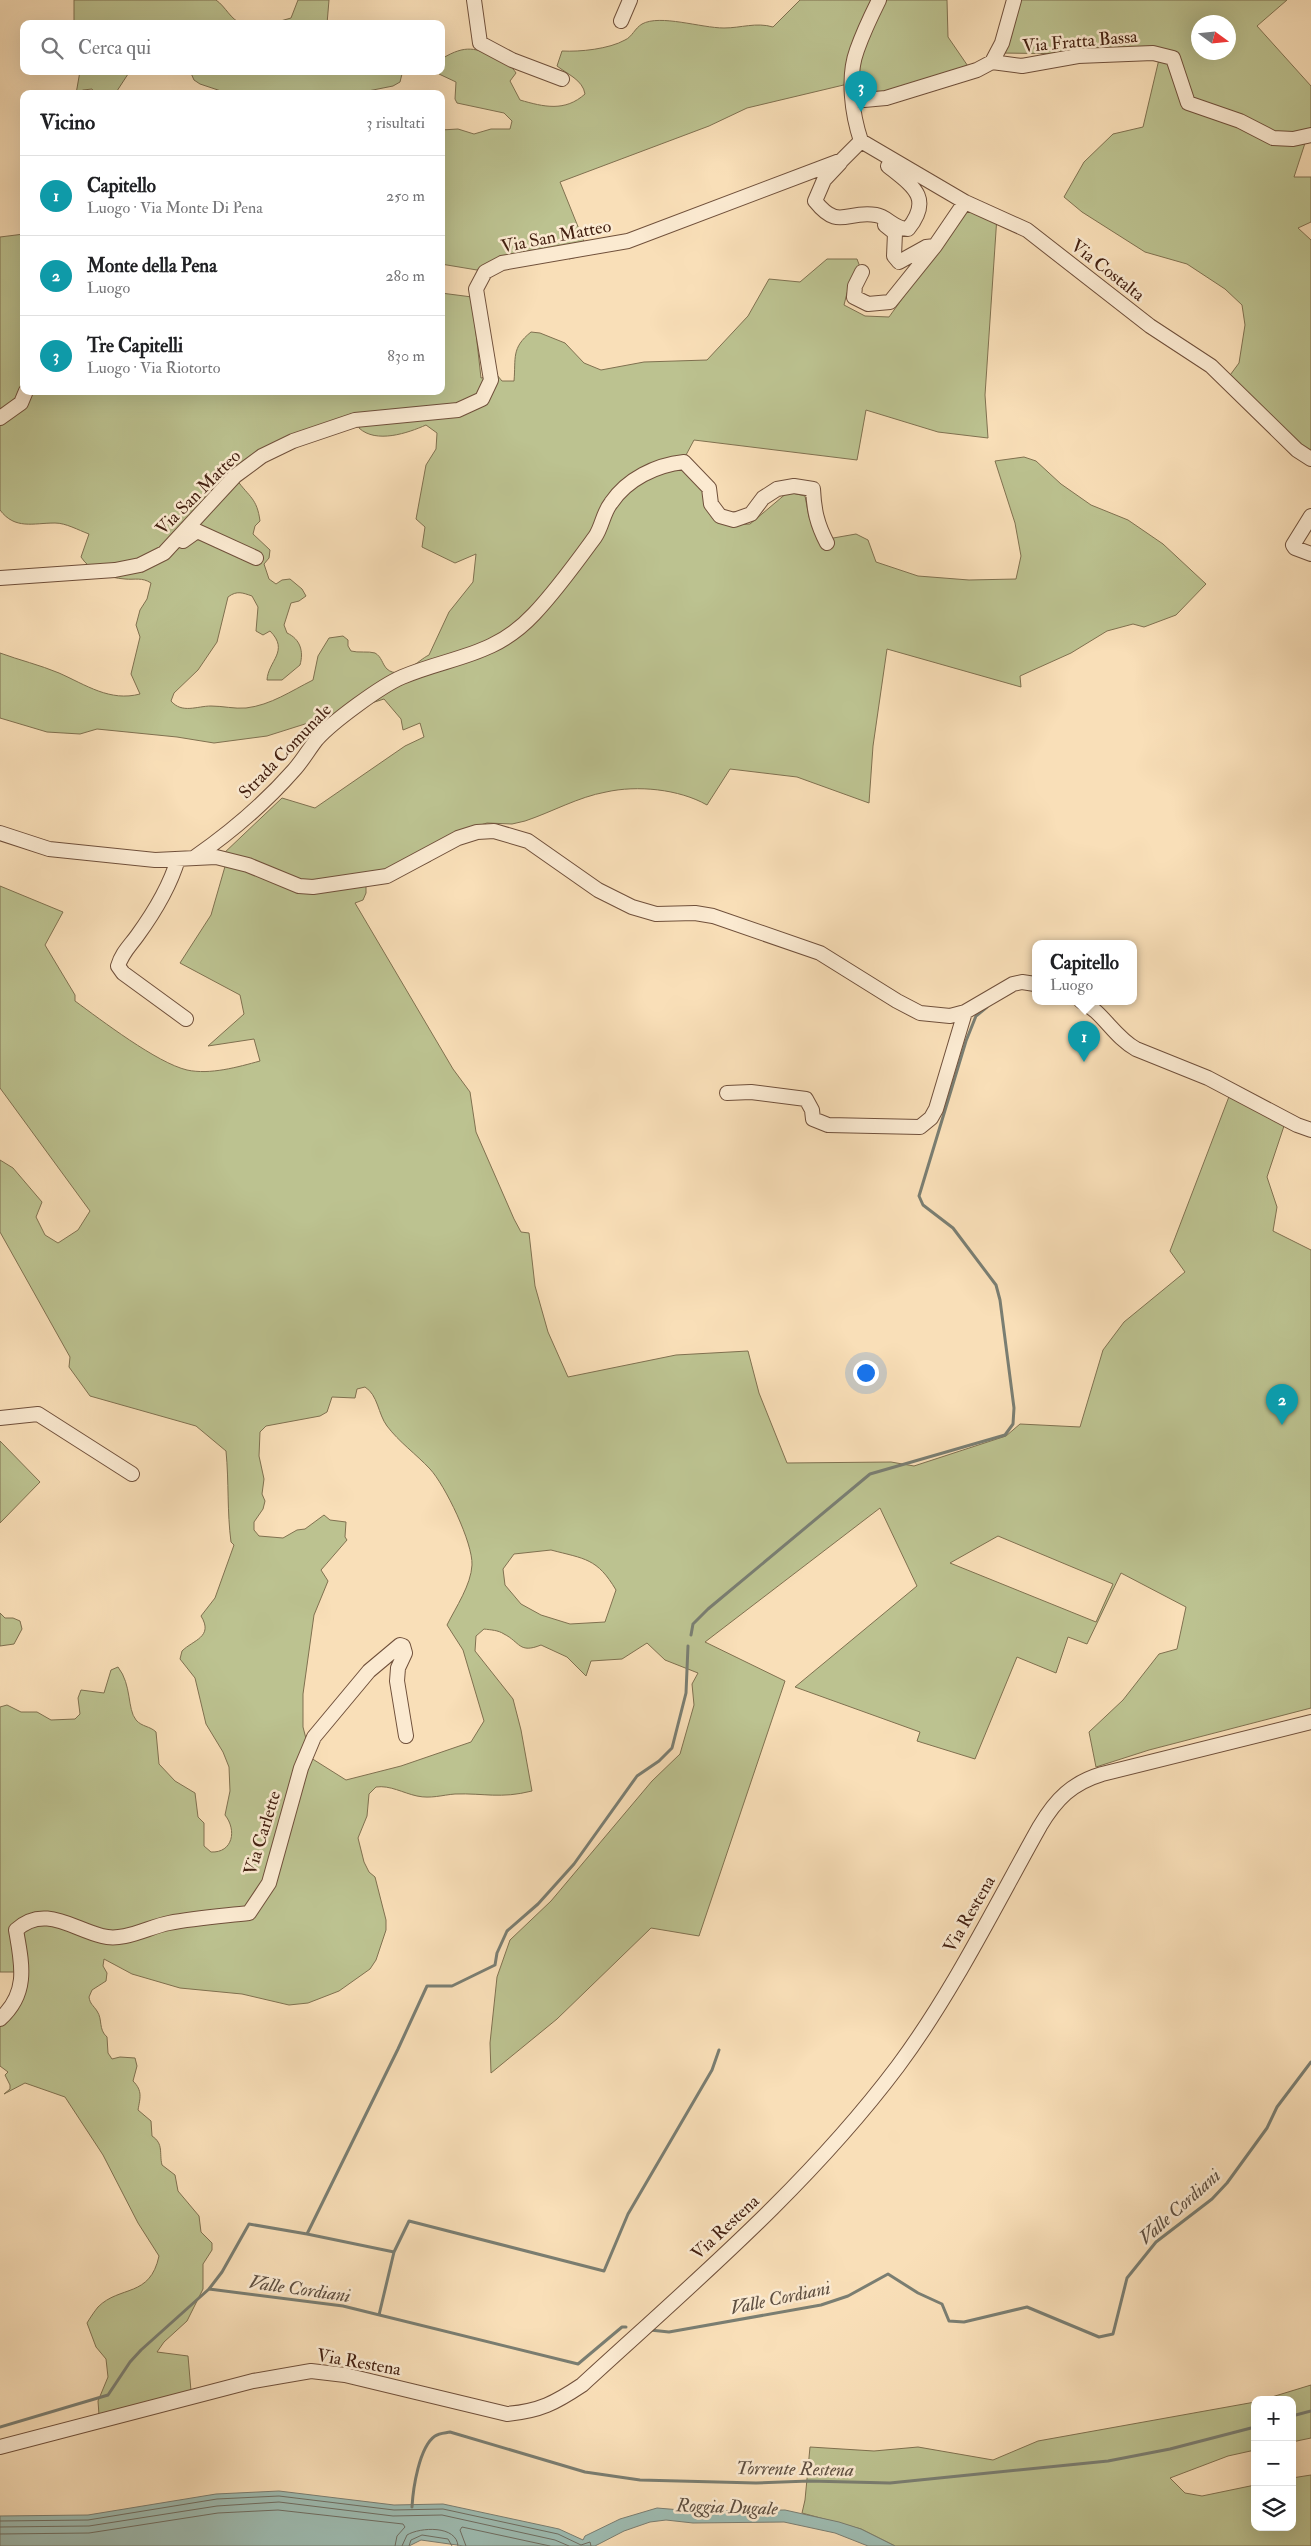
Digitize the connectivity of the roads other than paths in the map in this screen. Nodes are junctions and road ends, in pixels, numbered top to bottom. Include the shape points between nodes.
1 (474, 0) edge
2 (630, 0) edge
3 (878, 0) edge
4 (1014, 0) edge
5 (621, 21) dead end
6 (992, 62) junction
7 (562, 79) dead end
8 (853, 101) junction
9 (1311, 135) edge
10 (861, 141) junction
11 (887, 156) junction
12 (842, 160) junction
13 (965, 202) junction
14 (876, 215) junction
15 (936, 246) junction
16 (862, 272) dead end
17 (24, 395) edge
18 (0, 418) edge
19 (1311, 459) edge
20 (1311, 516) edge
21 (828, 543) dead end
22 (164, 554) junction
23 (1311, 554) edge
24 (256, 558) dead end
25 (0, 578) edge
26 (0, 833) edge
27 (195, 857) junction
28 (178, 859) junction
29 (1032, 984) edge
30 (1086, 1005) edge
31 (965, 1012) junction
32 (186, 1019) dead end
33 (727, 1093) dead end
34 (1311, 1130) edge
35 (0, 1418) edge
36 (132, 1474) dead end
37 (1311, 1722) edge
38 (406, 1736) dead end
39 (0, 2019) edge
40 (0, 2447) edge

1 - 7 street via 480,43 512,60
2 - 5 street
3 - 8 street via 856,51
4 - 6 street via 1002,43
6 - 8 street via 886,98
6 - 9 street, Via Fratta Bassa via 1022,66 1078,56 1154,53 1173,58 1188,103 1240,121 1273,138 1293,139
8 - 10 street
10 - 11 street, Via Costalta
10 - 12 street, Via San Matteo
11 - 13 street, Via Costalta
11 - 14 street via 885,163 906,180 920,198 921,205 908,229 900,229
12 - 14 street via 824,180 815,201 825,213 840,218
12 - 22 street, Via San Matteo via 628,241 502,263 485,272 476,289 492,380 482,400 458,410 354,420 293,440 262,456 236,476
13 - 15 street
13 - 19 street, Via Costalta via 1028,230 1150,326 1210,366 1297,450
14 - 15 street via 895,233 895,260 899,262 926,247
15 - 16 street via 890,302 868,304 854,297
17 - 18 street via 21,403
20 - 23 street via 1293,545
21 - 27 street, Strada Comunale via 814,512 813,489 794,486 777,489 763,498 751,514 734,520 720,516 712,504 709,488 684,462 665,464 629,483 610,503 596,535 557,586 533,615 504,641 478,653 402,677 344,715 318,738 295,769 262,803 228,834
22 - 24 street via 197,531
22 - 25 street, Via San Matteo via 140,565 115,570
26 - 28 street via 50,849 155,860
27 - 28 street
27 - 31 street via 216,857 248,865 299,886 313,887 387,876 458,838 477,832 507,833 528,841 598,890 632,907 656,914 713,916 820,953 920,1013 950,1016
28 - 32 street via 160,899 122,954 118,966 122,973
29 - 31 street via 1013,984
30 - 34 street via 1099,1013 1117,1035 1136,1050 1201,1074
31 - 33 street via 936,1109 920,1127 828,1125 813,1118 806,1099 750,1092
35 - 36 street via 38,1414
37 - 40 street, Via Restena via 1102,1774 1074,1784 1061,1796 1040,1826 928,2021 836,2144 597,2372 551,2405 533,2412 507,2414 345,2375 311,2371 253,2381
38 - 39 street, Via Carlette via 397,1681 398,1668 405,1653 400,1645 369,1671 314,1737 301,1768 269,1883 249,1913 168,1923 120,1937 102,1937 51,1918 24,1923 16,1930 23,1976 20,1991

